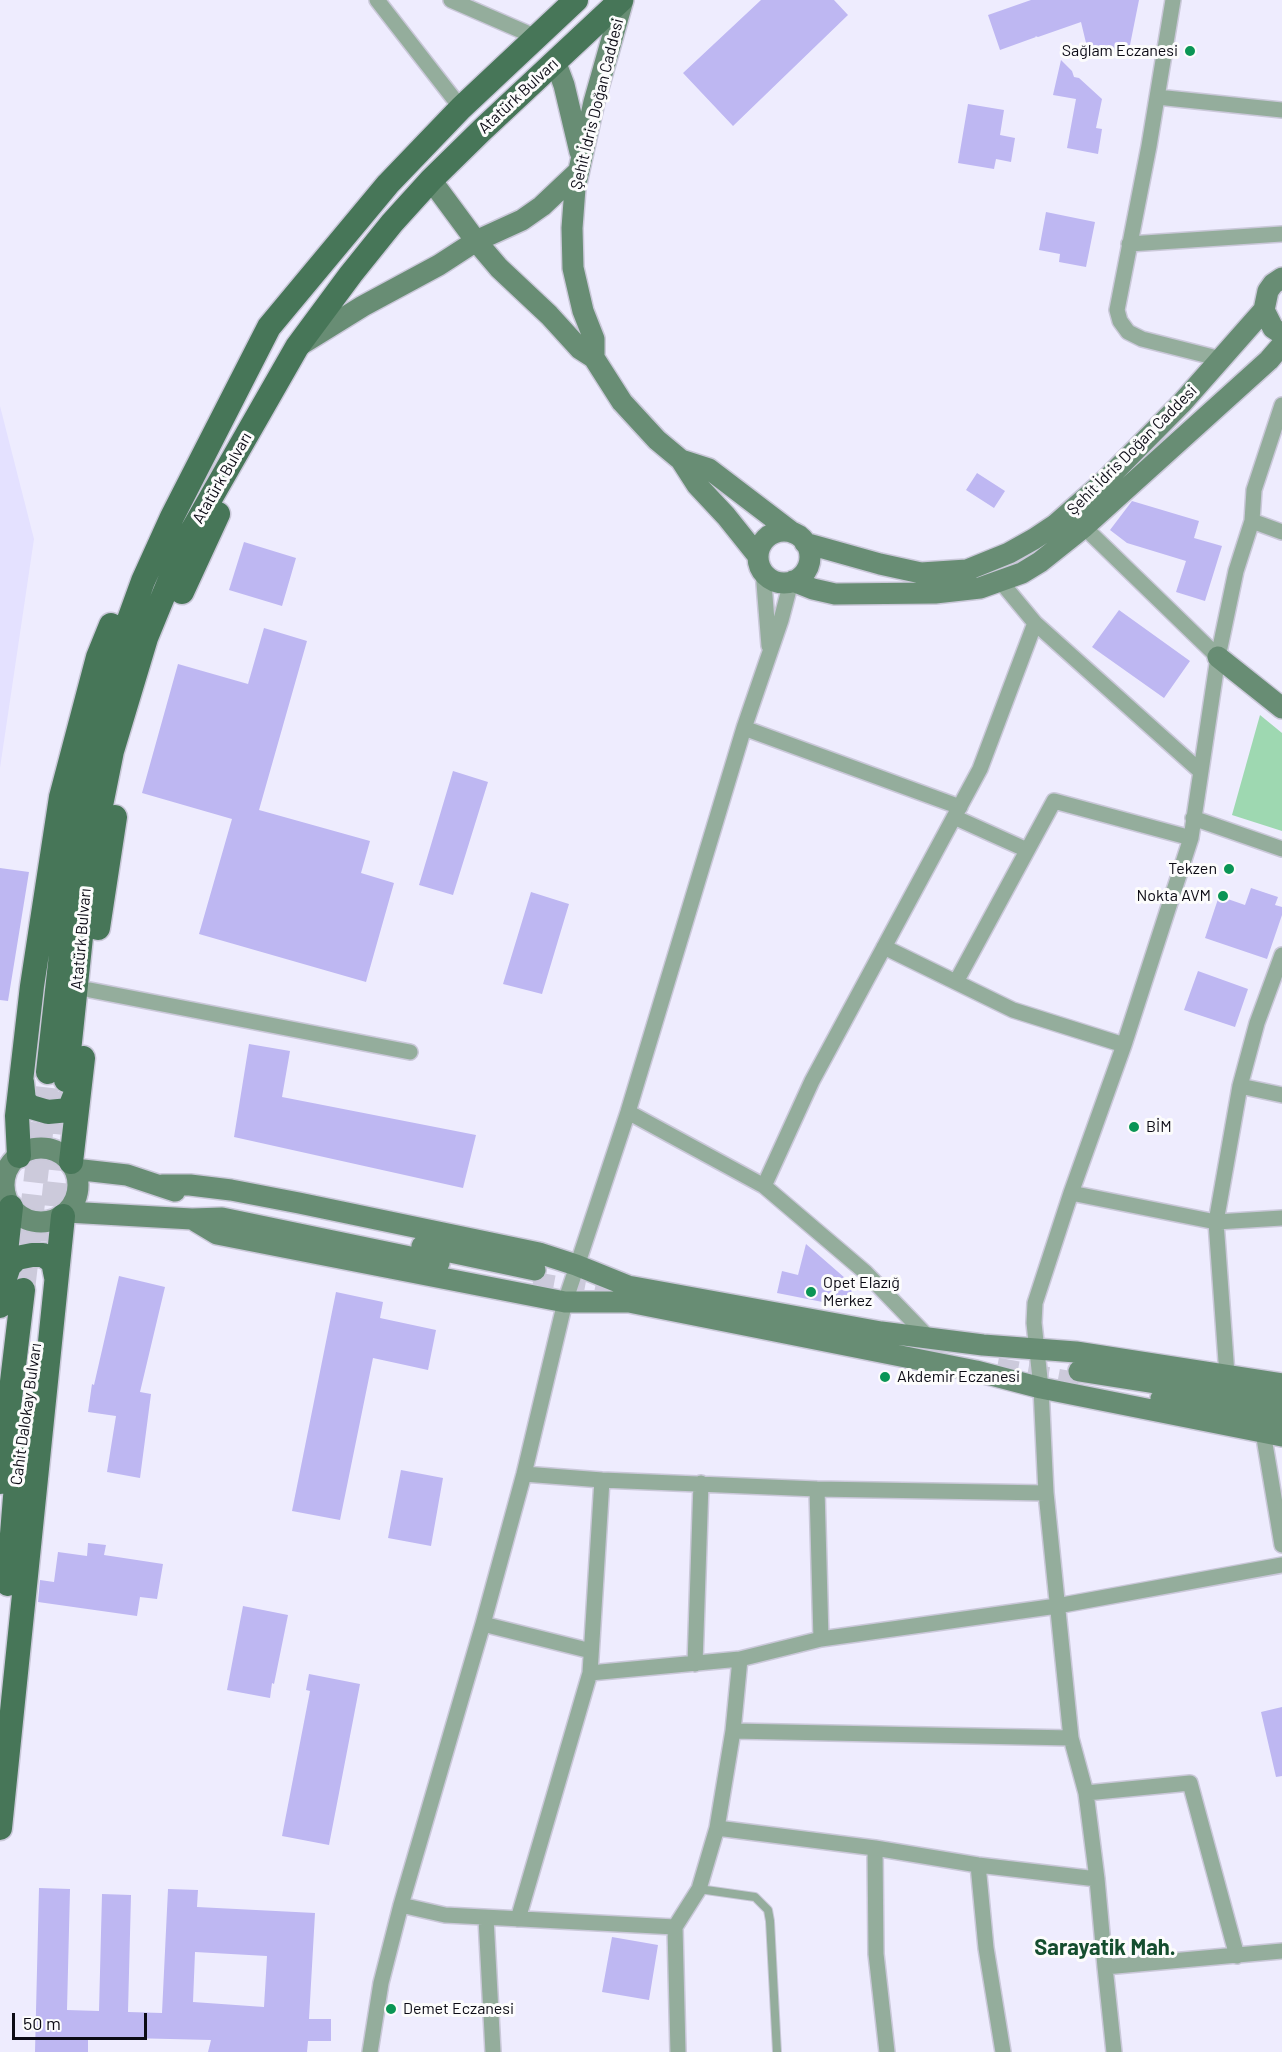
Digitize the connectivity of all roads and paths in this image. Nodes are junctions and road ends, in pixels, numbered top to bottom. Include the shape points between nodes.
1 (377, 0) edge
2 (452, 0) edge
3 (576, 0) edge
4 (622, 0) edge
5 (1173, 0) edge
6 (537, 37) junction
7 (555, 61) junction
8 (1157, 97) junction
9 (461, 108) junction
10 (1282, 111) edge
11 (579, 163) junction
12 (431, 180) junction
13 (1282, 234) edge
14 (476, 241) junction
15 (1129, 244) junction
16 (1282, 278) edge
17 (1264, 310) junction
18 (269, 327) junction
19 (1282, 334) edge
20 (1282, 345) edge
21 (297, 347) junction
22 (594, 358) junction
23 (1221, 359) junction
24 (1282, 405) edge
25 (681, 460) junction
26 (1252, 521) junction
27 (1084, 527) junction
28 (1282, 532) edge
29 (799, 538) junction
30 (760, 564) junction
31 (792, 581) junction
32 (1001, 582) junction
33 (1035, 623) junction
34 (770, 649) junction
35 (1218, 657) junction
36 (1282, 708) edge
37 (744, 728) junction
38 (1200, 771) junction
39 (957, 812) junction
40 (1193, 818) junction
41 (1191, 838) junction
42 (1282, 849) edge
43 (1027, 850) junction
44 (884, 947) junction
45 (1282, 955) edge
46 (956, 982) junction
47 (90, 990) junction
48 (1124, 1045) junction
49 (410, 1052) dead end
50 (65, 1076) junction
51 (21, 1077) junction
52 (1240, 1086) junction
53 (1282, 1095) edge
54 (628, 1112) junction
55 (11, 1155) edge
56 (73, 1166) junction
57 (162, 1185) junction
58 (764, 1186) junction
59 (1071, 1192) junction
60 (6, 1200) edge
61 (65, 1214) junction
62 (1282, 1218) edge
63 (192, 1219) junction
64 (1216, 1222) junction
65 (576, 1265) junction
66 (25, 1291) edge
67 (565, 1302) junction
68 (930, 1339) junction
69 (1037, 1349) junction
70 (1227, 1375) junction
71 (1282, 1384) edge
72 (1041, 1388) junction
73 (1282, 1403) edge
74 (1282, 1419) edge
75 (1273, 1434) edge
76 (524, 1474) junction
77 (602, 1480) junction
78 (0, 1482) edge
79 (701, 1483) junction
80 (817, 1488) junction
81 (1046, 1493) junction
82 (1282, 1545) edge
83 (1282, 1565) edge
84 (1057, 1605) junction
85 (483, 1624) junction
86 (821, 1640) junction
87 (591, 1651) junction
88 (740, 1659) junction
89 (695, 1664) junction
90 (590, 1673) junction
91 (0, 1679) edge
92 (733, 1731) junction
93 (1071, 1738) junction
94 (1086, 1793) junction
95 (0, 1828) edge
96 (717, 1828) junction
97 (875, 1848) junction
98 (978, 1864) junction
99 (1097, 1879) junction
100 (699, 1889) junction
101 (401, 1905) junction
102 (486, 1918) junction
103 (518, 1919) junction
104 (675, 1927) junction
105 (1282, 1951) edge
106 (1237, 1956) junction
107 (1105, 1967) junction
108 (370, 2052) edge
109 (493, 2052) edge
110 (678, 2052) edge
111 (777, 2052) edge
112 (887, 2052) edge
113 (1003, 2052) edge
114 (1114, 2052) edge

1 - 9 street
2 - 6 street
3 - 6 main road, Atatürk Bulvarı
4 - 7 main road, Atatürk Bulvarı
4 - 11 main road, Şehit İdris Doğan Caddesi
5 - 8 street
6 - 9 main road, Atatürk Bulvarı
7 - 11 main road via 564,85
7 - 12 main road, Atatürk Bulvarı
8 - 10 street
8 - 15 street
9 - 18 main road, Atatürk Bulvarı via 388,184
11 - 14 main road via 560,190 522,220
11 - 22 main road, Şehit İdris Doğan Caddesi via 572,228 573,268 594,339
12 - 14 main road
12 - 21 main road, Atatürk Bulvarı via 351,274
13 - 15 street
14 - 21 main road
14 - 22 main road via 580,349
15 - 23 street via 1117,310 1128,332
16 - 17 main road, Şehit İdris Doğan Caddesi via 1268,291
17 - 19 main road via 1272,328
17 - 23 main road, Şehit İdris Doğan Caddesi
18 - 50 main road, Atatürk Bulvarı via 172,517 118,650 72,855
18 - 51 main road via 209,411 153,523 99,657 61,796
20 - 27 main road
21 - 47 main road via 192,569 155,657 121,784
21 - 50 main road, Atatürk Bulvarı via 185,543 146,638 112,751 88,870
22 - 25 main road, Şehit İdris Doğan Caddesi via 622,402
23 - 29 main road, Şehit İdris Doğan Caddesi via 1076,507 1034,539 986,563 967,570 921,573
24 - 26 street via 1254,490
25 - 29 main road, Şehit İdris Doğan Caddesi via 709,469
25 - 30 main road, Şehit İdris Doğan Caddesi
26 - 28 street
26 - 35 street via 1236,571
27 - 32 main road via 1040,562
27 - 35 street
29 - 30 main road via 785,531 770,536 760,548
29 - 31 main road via 809,550 808,566
30 - 31 main road via 775,581
30 - 34 street
31 - 32 main road via 835,594 957,591
31 - 34 street
32 - 33 street
33 - 38 street
33 - 39 street via 980,769
34 - 37 street
35 - 36 main road
35 - 38 street
37 - 39 street
37 - 54 street
38 - 40 street
39 - 43 street
39 - 44 street
40 - 41 street
40 - 42 street
41 - 43 street via 1054,801
41 - 48 street
43 - 46 street
44 - 46 street
44 - 58 street via 812,1081
45 - 52 street via 1257,1023
46 - 48 street via 1013,1010
47 - 49 street
47 - 50 main road
48 - 59 street
50 - 51 main road via 69,1110 56,1112 31,1107 24,1101
50 - 56 main road
51 - 55 main road
52 - 53 street
52 - 64 street
54 - 58 street
54 - 65 street
55 - 56 main road via 50,1149 62,1154
55 - 60 main road via 4,1180
56 - 57 main road
56 - 61 main road via 79,1185 77,1197
57 - 63 main road via 186,1195 534,1276 222,1218
57 - 65 main road via 242,1192 539,1253
58 - 68 street via 865,1272
59 - 64 street
59 - 69 street via 1035,1303
60 - 61 main road via 27,1221 52,1221
60 - 66 main road
61 - 63 main road
61 - 66 main road
62 - 64 street
63 - 67 main road via 217,1234
64 - 70 street
65 - 67 street
65 - 68 main road via 628,1286
66 - 78 main road, Cahit Dalokay Bulvarı
66 - 91 main road, Cahit Dalokay Bulvarı via 15,1497
66 - 95 main road
67 - 72 main road via 629,1302 976,1371
67 - 76 street
68 - 69 main road
69 - 70 main road
69 - 72 street
70 - 71 main road
72 - 75 main road
72 - 81 street
73 - 74 main road via 1078,1377
75 - 82 street
76 - 77 street
76 - 85 street
77 - 79 street
77 - 87 street
79 - 80 street
79 - 89 street
80 - 81 street
80 - 86 street
81 - 84 street
83 - 84 street
84 - 86 street
84 - 93 street
85 - 87 street
85 - 101 street
86 - 88 street
87 - 90 street
88 - 89 street
88 - 92 street
89 - 90 street
90 - 103 street
92 - 93 street
92 - 96 street
93 - 94 street
94 - 99 street
94 - 106 street via 1190,1783
96 - 97 street
96 - 100 street
97 - 98 street
97 - 112 street via 876,1954
98 - 99 street
98 - 113 street via 986,1948
99 - 107 street
100 - 104 street
100 - 111 lane via 755,1898 768,1910
101 - 102 street via 445,1916
101 - 108 street via 381,1983
102 - 103 street
102 - 109 street
103 - 104 street
104 - 110 street
105 - 106 street
106 - 107 street
107 - 114 street

